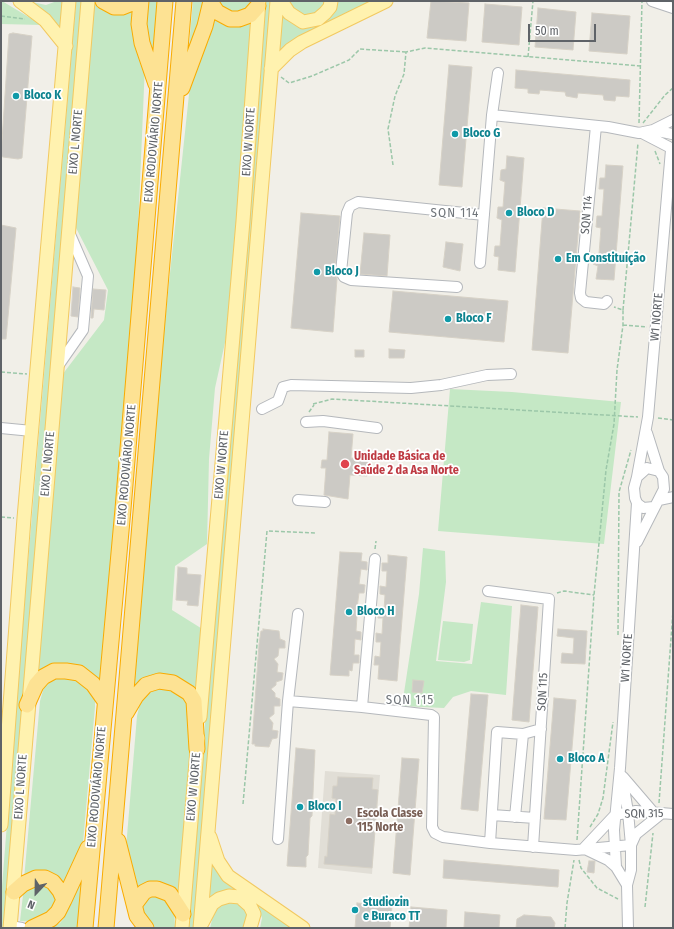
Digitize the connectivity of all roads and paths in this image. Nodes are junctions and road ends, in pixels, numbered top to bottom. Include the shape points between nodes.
1 (20, 1) edge
2 (69, 1) edge
3 (88, 1) edge
4 (103, 1) edge
5 (137, 1) edge
6 (141, 1) edge
7 (165, 1) edge
8 (184, 1) edge
9 (277, 1) edge
10 (281, 1) edge
11 (331, 1) edge
12 (386, 1) edge
13 (533, 1) edge
14 (642, 1) edge
15 (652, 1) edge
16 (211, 2) edge
17 (259, 3) edge
18 (673, 8) edge
19 (1, 16) edge
20 (28, 20) dead end
21 (66, 46) junction
22 (406, 52) junction
23 (528, 57) junction
24 (642, 66) junction
25 (271, 69) junction
26 (498, 73) dead end
27 (158, 90) junction
28 (176, 102) junction
29 (492, 115) junction
30 (673, 120) edge
31 (596, 126) junction
32 (653, 130) junction
33 (640, 133) junction
34 (673, 134) edge
35 (671, 149) edge
36 (393, 165) dead end
37 (673, 190) edge
38 (668, 203) junction
39 (484, 215) junction
40 (68, 231) junction
41 (480, 263) dead end
42 (457, 287) dead end
43 (606, 303) joint
44 (623, 310) junction
45 (622, 325) junction
46 (656, 327) junction
47 (56, 368) junction
48 (1, 372) edge
49 (511, 374) dead end
50 (36, 375) junction
51 (262, 409) dead end
52 (615, 415) junction
53 (648, 417) junction
54 (306, 420) joint
55 (673, 420) edge
56 (1, 428) edge
57 (378, 428) dead end
58 (32, 431) junction
59 (646, 431) junction
60 (661, 474) junction
61 (637, 477) junction
62 (673, 483) edge
63 (673, 497) edge
64 (298, 500) dead end
65 (325, 502) dead end
66 (637, 503) junction
67 (657, 503) junction
68 (315, 533) dead end
69 (635, 548) junction
70 (375, 558) dead end
71 (488, 591) dead end
72 (594, 595) junction
73 (549, 599) junction
74 (673, 611) edge
75 (298, 614) dead end
76 (106, 701) junction
77 (288, 701) junction
78 (27, 705) junction
79 (362, 707) junction
80 (124, 718) junction
81 (541, 729) junction
82 (523, 734) junction
83 (197, 749) junction
84 (621, 772) junction
85 (242, 804) dead end
86 (628, 812) junction
87 (657, 814) junction
88 (673, 814) edge
89 (492, 815) junction
90 (614, 815) junction
91 (515, 817) junction
92 (535, 818) junction
93 (1, 824) edge
94 (115, 824) junction
95 (208, 828) junction
96 (92, 838) junction
97 (278, 839) dead end
98 (490, 844) junction
99 (631, 845) junction
100 (615, 846) junction
101 (534, 847) junction
102 (580, 849) junction
103 (616, 867) junction
104 (627, 885) junction
105 (14, 892) junction
106 (64, 900) junction
107 (135, 904) junction
108 (645, 907) dead end
109 (182, 921) edge
110 (10, 928) edge
111 (16, 928) edge
112 (22, 928) edge
113 (32, 928) edge
114 (85, 928) edge
115 (106, 928) edge
116 (146, 928) edge
117 (200, 928) edge
118 (250, 928) edge
119 (303, 928) edge
120 (565, 928) edge
121 (628, 928) edge

1 - 21 main road via 45,20
2 - 21 main road, EIXO L NORTE
3 - 40 main road, EIXO L NORTE
4 - 5 highway via 122,8
6 - 27 highway via 139,24 142,43
7 - 27 highway, EIXO RODOVIÁRIO NORTE
8 - 28 highway, EIXO RODOVIÁRIO NORTE
9 - 25 main road, EIXO W NORTE
10 - 11 main road via 289,13 303,22 318,19 330,7
12 - 25 main road via 302,42
13 - 23 path
14 - 24 path
15 - 18 street
16 - 17 highway via 217,12 230,19 250,15
16 - 28 highway via 206,26
17 - 83 main road, EIXO W NORTE
19 - 20 path
21 - 50 main road, EIXO L NORTE
22 - 23 path via 425,48
22 - 25 path via 360,49 348,60 289,83
22 - 36 path via 404,74 395,96 388,129
23 - 24 path
24 - 33 path
25 - 95 main road, EIXO W NORTE
26 - 29 street
27 - 76 highway, EIXO RODOVIÁRIO NORTE
28 - 80 highway, EIXO RODOVIÁRIO NORTE
29 - 31 street
29 - 39 street
30 - 32 street
31 - 33 street
31 - 43 street, SQN 114 via 580,293 586,302
32 - 33 street
32 - 34 street
33 - 35 street
33 - 44 path
34 - 35 street, W1 NORTE via 668,142
35 - 38 street, W1 NORTE
37 - 38 street, W1 NORTE
38 - 46 street, W1 NORTE
39 - 41 street
39 - 42 street via 358,202 350,206 341,272 344,277 351,280
40 - 47 main road, EIXO L NORTE
40 - 47 street via 88,276 83,330
43 - 44 path
44 - 45 path
45 - 46 path
45 - 52 path
46 - 53 street, W1 NORTE
47 - 78 main road, EIXO L NORTE
48 - 50 path
49 - 51 street via 487,375 441,385 411,388 291,385 283,387 278,401
50 - 58 main road, EIXO L NORTE
52 - 53 path
52 - 54 path via 332,399 313,404
52 - 72 path via 606,470
53 - 55 path
53 - 59 street, W1 NORTE
54 - 57 street
56 - 58 street
58 - 93 main road, EIXO L NORTE
59 - 60 street, W1 NORTE
59 - 61 street, W1 NORTE
60 - 61 street via 647,468
60 - 62 street
60 - 67 street via 664,489
61 - 66 street via 634,488
63 - 67 street
64 - 65 street
66 - 67 street via 642,508
66 - 69 street, W1 NORTE
67 - 69 street, W1 NORTE
68 - 85 path via 267,531
69 - 84 street, W1 NORTE
70 - 79 street
71 - 73 street
72 - 73 path via 564,591
72 - 102 path
73 - 81 street, SQN 115
74 - 87 path
75 - 77 street
76 - 78 highway via 93,684 79,674 54,671 43,677 36,685
76 - 96 highway, EIXO RODOVIÁRIO NORTE
77 - 79 street
77 - 97 street
78 - 105 main road, EIXO L NORTE
79 - 98 street via 434,717 432,827 435,833 442,837
80 - 83 highway via 136,696 146,685 159,681 173,682 189,693 194,701
80 - 94 highway, EIXO RODOVIÁRIO NORTE
81 - 82 street
81 - 92 street, SQN 115
82 - 89 street via 497,732
82 - 91 street
83 - 109 main road, EIXO W NORTE
84 - 86 street, W1 NORTE
84 - 87 street
84 - 90 street, W1 NORTE
86 - 87 street, SQN 315
86 - 90 street, SQN 315
86 - 99 street, W1 NORTE
87 - 88 street, SQN 315
87 - 99 street via 636,834
87 - 108 path
89 - 91 street
89 - 98 street
90 - 100 street, W1 NORTE
90 - 102 street
91 - 92 street
92 - 101 street, SQN 115
94 - 107 highway via 124,870
94 - 115 highway, EIXO RODOVIÁRIO NORTE
95 - 117 main road, EIXO W NORTE
95 - 119 main road via 218,862 228,876
96 - 106 highway
96 - 114 highway, EIXO RODOVIÁRIO NORTE
98 - 101 street
99 - 100 street
99 - 104 street, W1 NORTE via 631,870
100 - 102 street
100 - 103 street, W1 NORTE
101 - 102 street
102 - 103 street via 600,855
102 - 120 path via 567,903
103 - 104 street, W1 NORTE
104 - 121 street, W1 NORTE
105 - 106 highway via 30,880 45,878 53,882
105 - 110 main road, EIXO L NORTE
106 - 113 highway via 51,919
107 - 109 highway via 144,892 157,888 170,894
107 - 116 highway via 137,916
111 - 112 street
117 - 118 main road via 212,904 229,896 240,897 250,906 254,914

